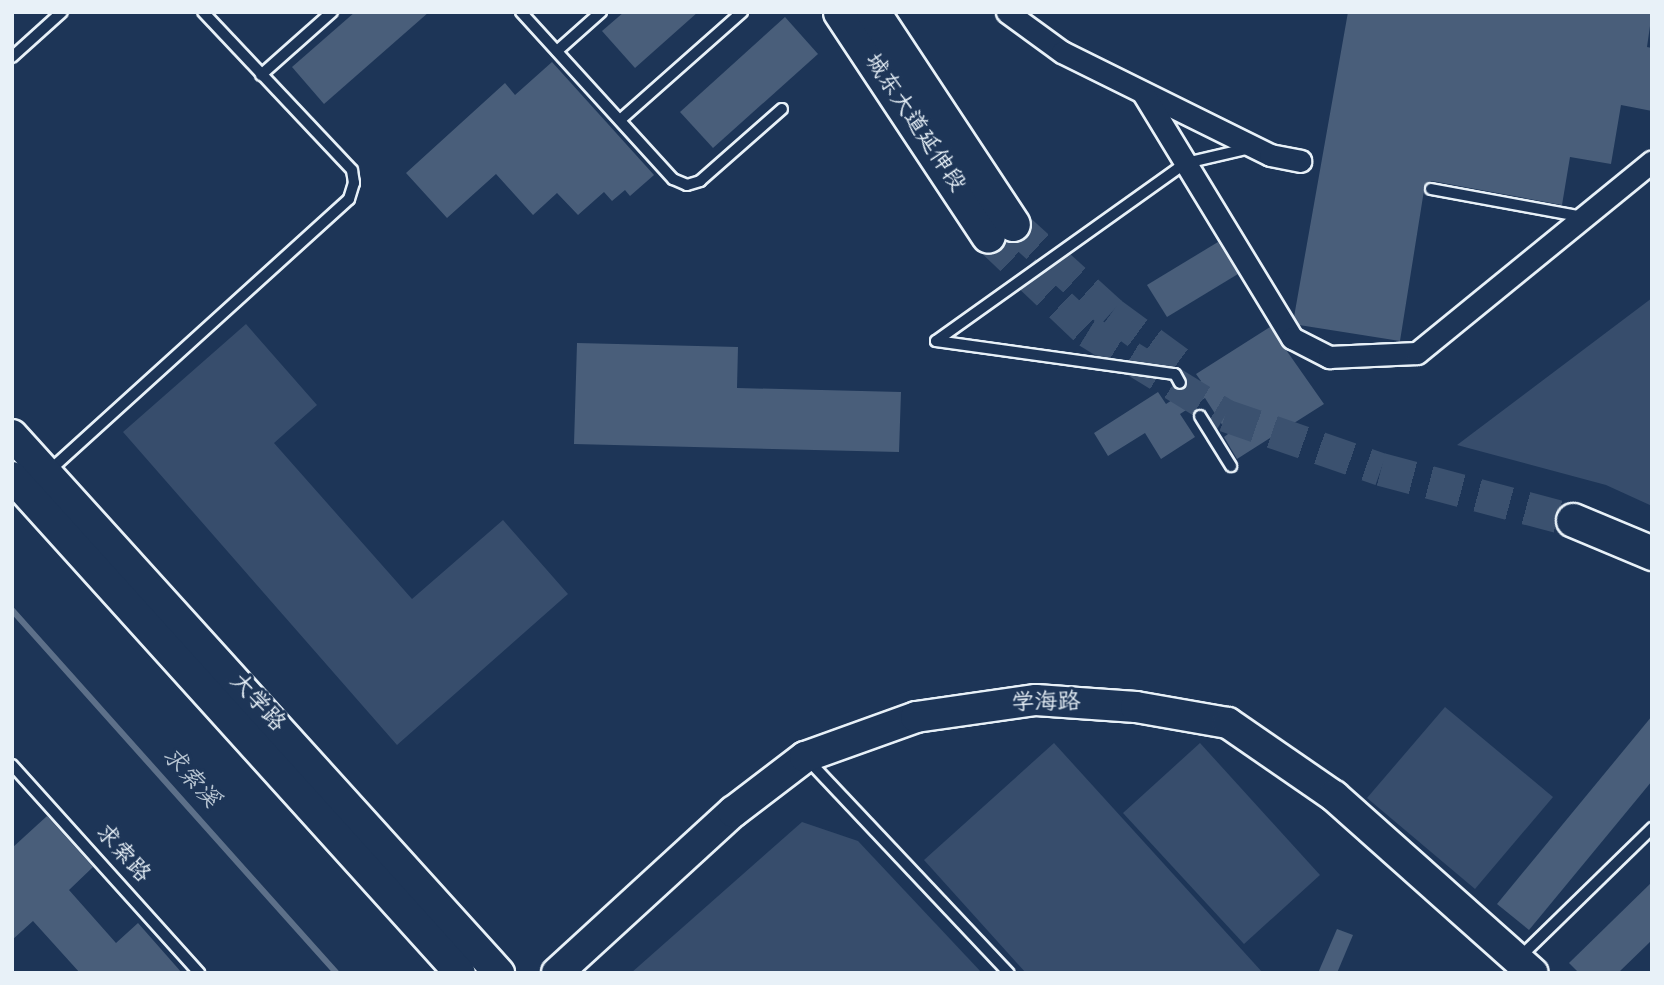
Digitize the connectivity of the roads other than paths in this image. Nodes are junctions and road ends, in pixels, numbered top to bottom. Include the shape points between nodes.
1 (62, 12) edge
2 (203, 12) edge
3 (332, 12) edge
4 (520, 12) edge
5 (600, 12) edge
6 (742, 12) edge
7 (840, 12) edge
8 (873, 12) edge
9 (1007, 12) edge
10 (557, 51) junction
11 (12, 57) edge
12 (261, 75) junction
13 (1143, 93) junction
14 (782, 109) dead end
15 (620, 120) junction
16 (1253, 147) junction
17 (1300, 161) dead end
18 (1652, 161) edge
19 (1186, 163) junction
20 (1431, 189) dead end
21 (1586, 217) junction
22 (1180, 383) dead end
23 (1200, 416) dead end
24 (12, 435) edge
25 (1231, 466) dead end
26 (24, 486) edge
27 (1652, 536) edge
28 (1652, 553) edge
29 (805, 757) junction
30 (12, 765) edge
31 (1652, 828) edge
32 (1526, 966) edge
33 (199, 973) edge
34 (460, 973) edge
35 (499, 973) edge
36 (556, 973) edge
37 (1009, 973) edge

1 - 11 lane
2 - 12 lane
3 - 12 lane
4 - 10 lane
5 - 10 lane
6 - 15 lane
7 - 8 main road, 城东大道延伸段 via 1001,230
9 - 13 street via 1062,52
10 - 15 lane
12 - 26 lane via 352,170 349,199
13 - 16 street
13 - 19 street
14 - 15 lane via 700,181 687,185 673,179
16 - 17 street
16 - 19 lane
18 - 21 street
19 - 21 street via 1292,338 1329,357 1417,353
19 - 22 lane via 936,341 1175,374
20 - 21 lane
23 - 25 lane
24 - 26 main road, 大学路
26 - 34 main road, 大学路
26 - 35 main road, 大学路
27 - 28 main road via 1579,514
29 - 32 main road, 学海路 via 916,717 1035,700 1136,707 1228,723 1334,796
29 - 36 main road, 学海路 via 733,812
29 - 37 lane
30 - 33 lane, 求索路
31 - 32 lane

